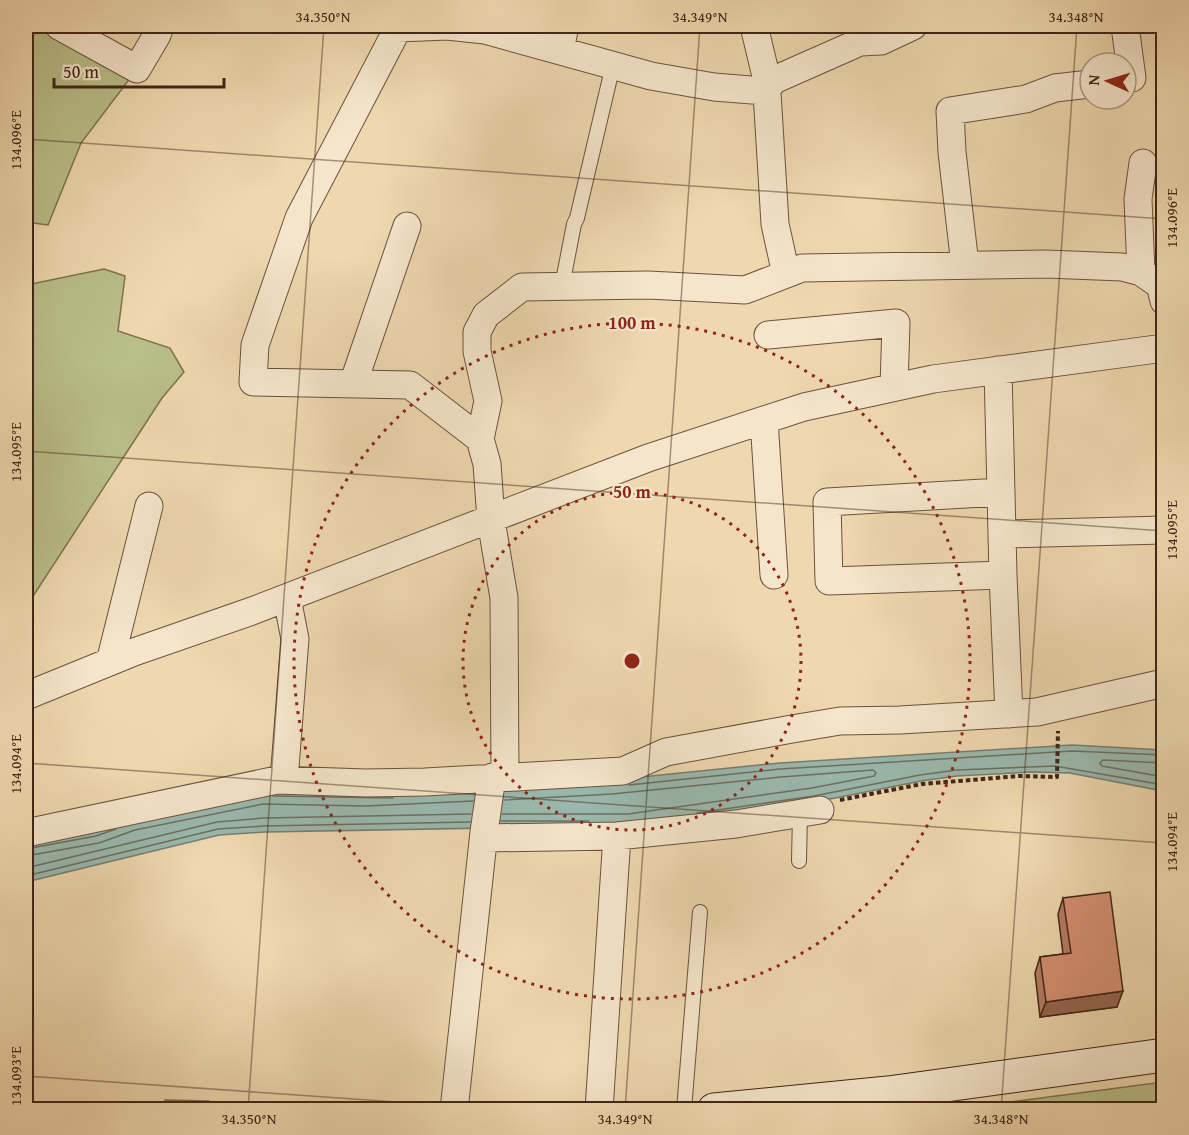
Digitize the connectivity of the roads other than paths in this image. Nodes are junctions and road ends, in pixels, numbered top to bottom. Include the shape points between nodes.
1 (58, 26) edge
2 (160, 26) edge
3 (754, 26) edge
4 (913, 26) edge
5 (1125, 26) edge
6 (399, 27) edge
7 (562, 38) edge
8 (1128, 51) edge
9 (612, 65) junction
10 (1078, 85) edge
11 (765, 91) junction
12 (1143, 163) dead end
13 (407, 226) dead end
14 (965, 265) junction
15 (1141, 272) junction
16 (786, 274) junction
17 (562, 286) junction
18 (1164, 301) edge
19 (768, 335) dead end
20 (1164, 348) edge
21 (998, 370) junction
22 (353, 384) junction
23 (894, 387) junction
24 (764, 420) junction
25 (480, 439) junction
26 (1001, 492) junction
27 (149, 506) dead end
28 (491, 520) junction
29 (1164, 530) edge
30 (1002, 534) junction
31 (774, 575) dead end
32 (1003, 575) junction
33 (287, 597) junction
34 (110, 662) junction
35 (1164, 683) edge
36 (26, 696) edge
37 (1009, 714) junction
38 (496, 779) junction
39 (284, 780) junction
40 (810, 812) joint
41 (26, 833) edge
42 (484, 835) junction
43 (617, 836) junction
44 (799, 861) dead end
45 (700, 912) dead end
46 (1164, 1055) edge
47 (454, 1110) edge
48 (599, 1110) edge
49 (684, 1110) edge
50 (714, 1110) edge

1 - 2 street via 137,69
3 - 11 street via 766,76
4 - 11 street via 881,41 860,42 774,80
5 - 8 street
6 - 7 street via 447,26
6 - 22 street via 299,218 255,345 253,382
7 - 9 street
9 - 11 street via 714,87
9 - 17 lane
10 - 14 street via 1055,88 1026,99 950,111
11 - 16 street via 774,224
12 - 15 street via 1138,199
13 - 22 street
14 - 15 street via 1100,266
14 - 16 street via 802,268
15 - 18 street via 1160,285
16 - 17 street via 745,290
17 - 25 street via 522,287 486,315 477,332 488,402
19 - 23 street via 896,323
20 - 21 street
21 - 23 street
21 - 26 street
22 - 25 street via 410,385
23 - 24 street
24 - 28 street via 648,458
24 - 31 street
25 - 28 street via 487,464
26 - 30 street
26 - 32 street via 827,502 829,581
27 - 34 street
28 - 33 street
28 - 38 street via 504,598
29 - 30 street
30 - 32 street
32 - 37 street
33 - 34 street
33 - 39 street via 295,639
34 - 36 street
35 - 37 street via 1037,712
37 - 38 street via 840,721 666,752 623,771
38 - 39 street via 366,783
38 - 42 street
39 - 41 street
40 - 43 street
40 - 44 lane
42 - 43 street
42 - 47 street
43 - 48 street
45 - 49 lane
46 - 50 main road via 888,1093

